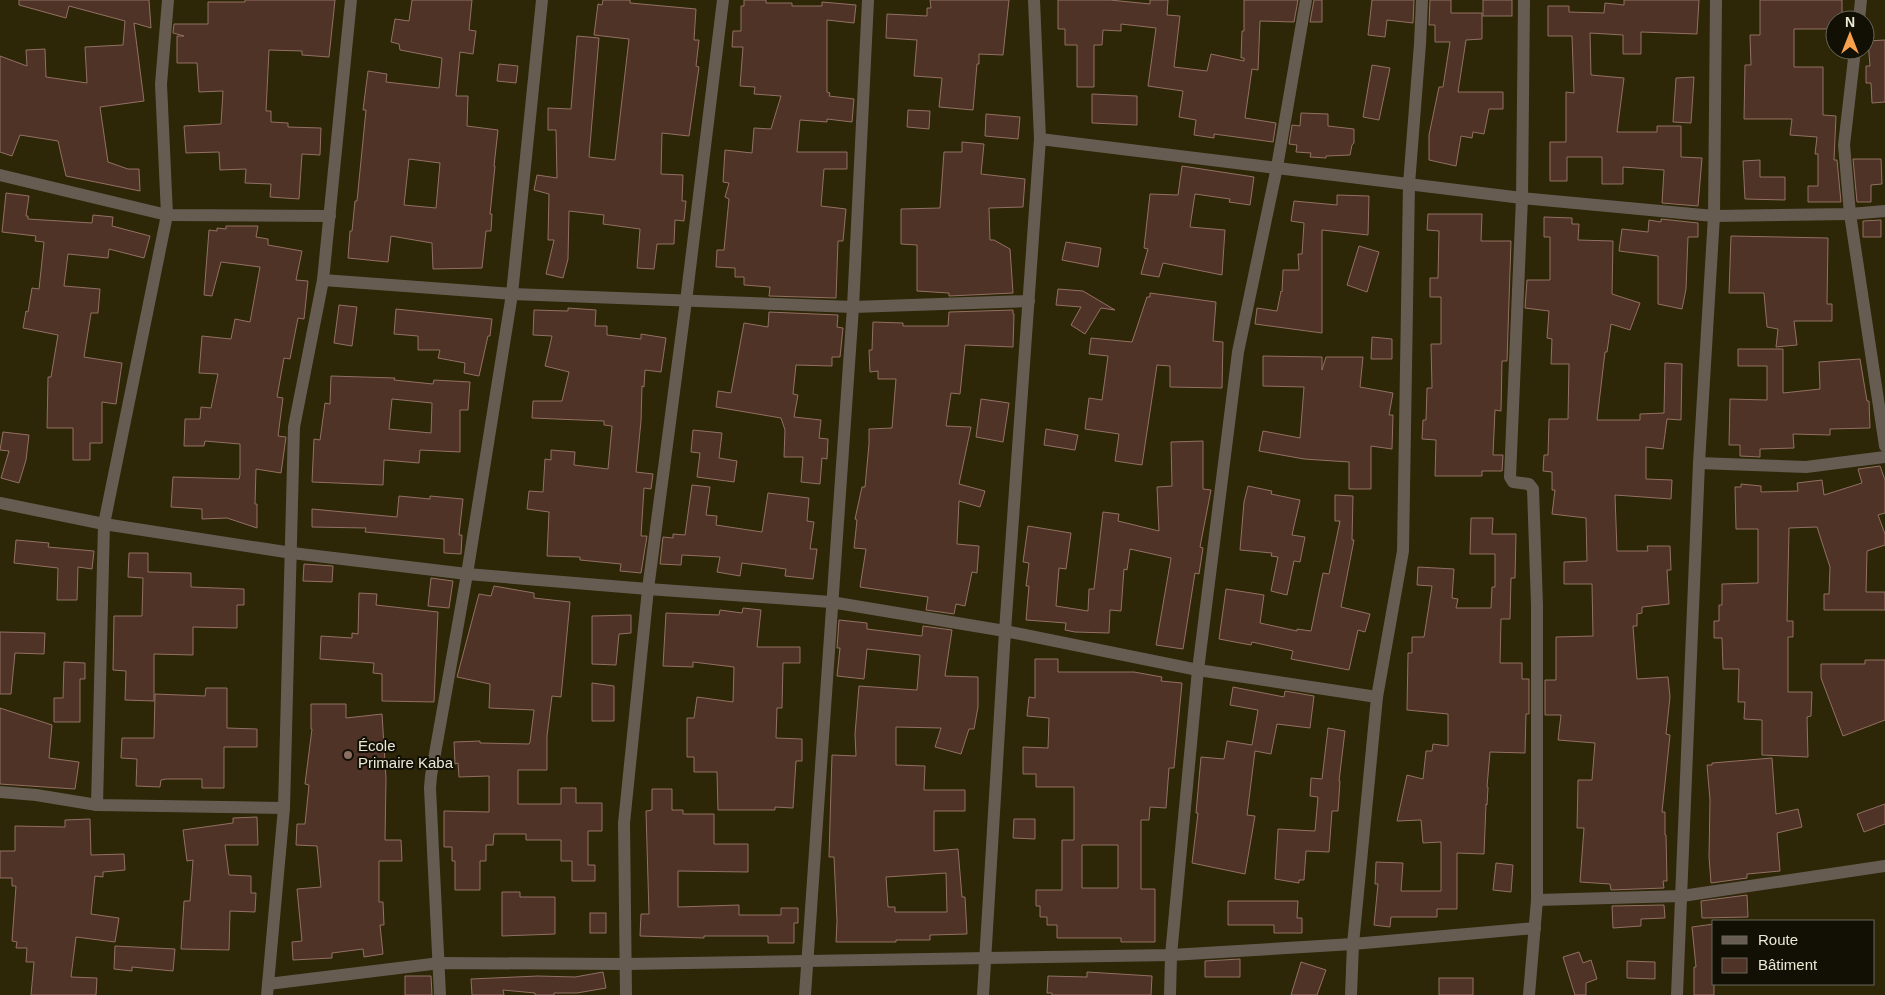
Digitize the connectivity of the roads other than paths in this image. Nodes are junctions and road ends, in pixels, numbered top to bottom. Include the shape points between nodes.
1 (168, 0) edge
2 (351, 0) edge
3 (542, 0) edge
4 (723, 0) edge
5 (868, 0) edge
6 (1034, 0) edge
7 (1306, 0) edge
8 (1422, 0) edge
9 (1524, 0) edge
10 (1716, 0) edge
11 (1854, 60) edge
12 (1040, 139) junction
13 (1277, 167) junction
14 (0, 175) edge
15 (1409, 184) junction
16 (1522, 198) junction
17 (1885, 211) edge
18 (1850, 214) junction
19 (166, 215) junction
20 (330, 216) junction
21 (1714, 216) junction
22 (323, 280) junction
23 (512, 294) junction
24 (1029, 301) junction
25 (686, 302) junction
26 (853, 307) junction
27 (1885, 446) edge
28 (1885, 457) edge
29 (1699, 463) junction
30 (0, 502) edge
31 (104, 524) junction
32 (292, 553) junction
33 (467, 574) junction
34 (648, 589) junction
35 (831, 602) junction
36 (1005, 631) junction
37 (1198, 670) junction
38 (1377, 697) junction
39 (0, 792) edge
40 (97, 805) junction
41 (284, 808) junction
42 (1885, 866) edge
43 (1682, 896) junction
44 (1538, 900) junction
45 (1536, 928) junction
46 (1353, 944) junction
47 (1171, 955) junction
48 (984, 959) junction
49 (806, 960) junction
50 (440, 963) junction
51 (626, 964) junction
52 (267, 989) edge
53 (440, 995) edge
54 (626, 995) edge
55 (804, 995) edge
56 (983, 995) edge
57 (1170, 995) edge
58 (1351, 995) edge
59 (1529, 995) edge
60 (1677, 995) edge

1 - 19 street via 160,84
2 - 20 street
3 - 23 street
4 - 25 street
5 - 26 street
6 - 12 street
7 - 13 street
8 - 15 street
9 - 16 street
10 - 21 street
11 - 18 street via 1843,139
12 - 13 street
12 - 24 street
13 - 15 street
13 - 37 street via 1240,342
14 - 19 street
15 - 16 street
15 - 38 street via 1403,551
16 - 21 street
16 - 44 street via 1510,477 1513,482 1530,484 1533,489 1537,605
17 - 18 street
18 - 21 street
18 - 27 street
19 - 20 street
19 - 31 street
20 - 22 street
21 - 29 street
22 - 23 street
22 - 32 street via 294,427
23 - 25 street
23 - 33 street
24 - 26 street
24 - 36 street
25 - 26 street
25 - 34 street
26 - 35 street
28 - 29 street via 1806,467
29 - 43 street
30 - 31 street
31 - 32 street
31 - 40 street
32 - 33 street
32 - 41 street
33 - 34 street
33 - 50 street via 430,788
34 - 35 street
34 - 51 street via 624,823
35 - 36 street
35 - 49 street
36 - 37 street
36 - 48 street
37 - 38 street
37 - 47 street
38 - 46 street
39 - 40 street
40 - 41 street
41 - 52 street
42 - 43 street
43 - 44 street
43 - 60 street
44 - 45 street
45 - 46 street
45 - 59 street
46 - 47 street
46 - 58 street
47 - 48 street
47 - 57 street
48 - 49 street
48 - 56 street
49 - 51 street
49 - 55 street
50 - 51 street
50 - 52 street
50 - 53 street
51 - 54 street

